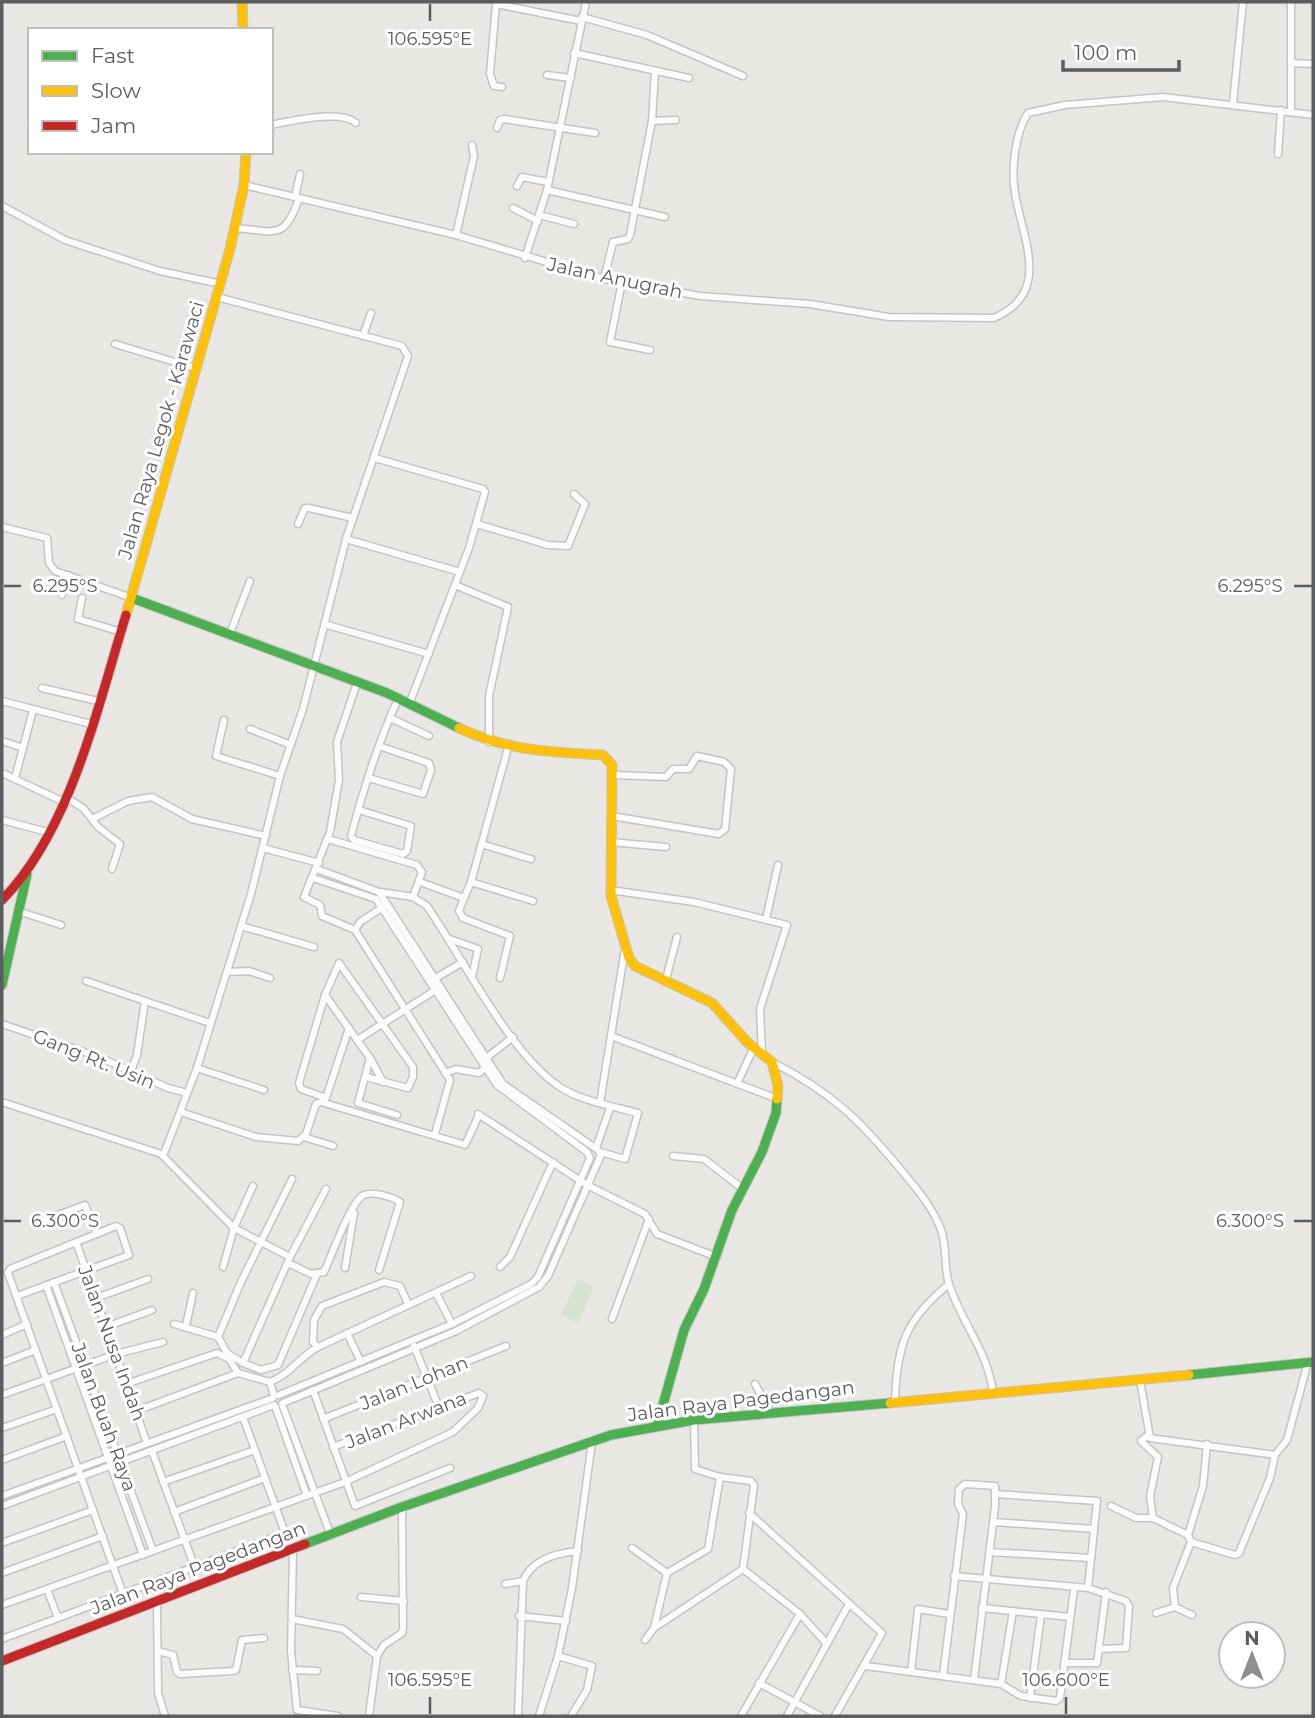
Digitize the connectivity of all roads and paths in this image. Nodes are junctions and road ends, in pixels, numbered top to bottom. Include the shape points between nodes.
1 (242, 2) edge
2 (586, 2) edge
3 (1243, 2) edge
4 (1291, 2) edge
5 (582, 19) junction
6 (243, 28) edge
7 (574, 54) junction
8 (1291, 63) junction
9 (1313, 64) edge
10 (655, 71) junction
11 (547, 75) dead end
12 (743, 76) dead end
13 (571, 78) junction
14 (689, 78) dead end
15 (502, 87) dead end
16 (1233, 103) junction
17 (1281, 110) junction
18 (1291, 112) junction
19 (1313, 115) edge
20 (676, 120) dead end
21 (652, 121) junction
22 (356, 123) dead end
23 (273, 125) edge
24 (559, 127) junction
25 (497, 128) dead end
26 (595, 133) dead end
27 (472, 145) dead end
28 (246, 154) edge
29 (1278, 154) dead end
30 (300, 174) dead end
31 (244, 185) junction
32 (517, 186) dead end
33 (547, 186) junction
34 (297, 197) junction
35 (2, 206) edge
36 (513, 208) dead end
37 (635, 211) junction
38 (665, 217) dead end
39 (538, 218) junction
40 (573, 224) dead end
41 (235, 228) junction
42 (456, 235) junction
43 (524, 258) junction
44 (604, 279) junction
45 (622, 282) junction
46 (221, 284) junction
47 (217, 298) junction
48 (371, 313) dead end
49 (363, 336) junction
50 (115, 344) dead end
51 (650, 351) dead end
52 (198, 369) junction
53 (375, 458) junction
54 (574, 494) dead end
55 (353, 518) junction
56 (298, 524) dead end
57 (477, 524) junction
58 (2, 527) edge
59 (346, 539) junction
60 (460, 572) junction
61 (68, 575) junction
62 (250, 581) dead end
63 (455, 585) junction
64 (62, 595) dead end
65 (82, 598) dead end
66 (132, 598) junction
67 (324, 624) junction
68 (121, 632) junction
69 (229, 636) junction
70 (429, 654) junction
71 (313, 667) junction
72 (357, 683) junction
73 (42, 688) dead end
74 (399, 698) junction
75 (2, 701) edge
76 (98, 701) junction
77 (410, 702) junction
78 (33, 710) junction
79 (390, 718) junction
80 (224, 720) dead end
81 (91, 724) junction
82 (250, 729) dead end
83 (429, 736) dead end
84 (2, 741) edge
85 (489, 743) junction
86 (291, 746) junction
87 (382, 747) junction
88 (23, 748) junction
89 (508, 748) junction
90 (2, 773) edge
91 (613, 775) junction
92 (281, 776) junction
93 (15, 778) junction
94 (369, 778) junction
95 (65, 800) junction
96 (359, 810) junction
97 (612, 816) junction
98 (92, 819) junction
99 (2, 820) edge
100 (51, 832) junction
101 (266, 836) junction
102 (328, 839) junction
103 (611, 842) junction
104 (481, 844) junction
105 (666, 847) dead end
106 (263, 848) junction
107 (531, 859) dead end
108 (778, 865) dead end
109 (318, 866) junction
110 (112, 869) dead end
111 (28, 872) junction
112 (313, 878) junction
113 (471, 882) junction
114 (423, 883) dead end
115 (350, 885) junction
116 (610, 890) junction
117 (379, 892) junction
118 (372, 896) junction
119 (413, 897) junction
120 (464, 898) junction
121 (2, 900) edge
122 (533, 901) dead end
123 (388, 903) junction
124 (381, 908) junction
125 (18, 911) junction
126 (766, 919) junction
127 (61, 925) dead end
128 (240, 926) junction
129 (355, 930) junction
130 (677, 937) dead end
131 (450, 939) junction
132 (314, 947) dead end
133 (625, 949) junction
134 (463, 962) junction
135 (227, 972) junction
136 (472, 977) junction
137 (270, 978) dead end
138 (500, 978) dead end
139 (434, 979) junction
140 (666, 979) junction
141 (86, 981) dead end
142 (2, 985) edge
143 (436, 990) junction
144 (325, 995) junction
145 (145, 1001) junction
146 (404, 1010) junction
147 (210, 1023) junction
148 (2, 1024) edge
149 (382, 1024) junction
150 (349, 1028) junction
151 (611, 1036) junction
152 (513, 1037) junction
153 (357, 1040) junction
154 (758, 1049) junction
155 (370, 1058) junction
156 (484, 1062) junction
157 (772, 1062) junction
158 (197, 1068) junction
159 (131, 1071) junction
160 (445, 1073) junction
161 (366, 1077) junction
162 (383, 1083) junction
163 (737, 1084) junction
164 (264, 1090) dead end
165 (187, 1093) junction
166 (778, 1099) junction
167 (2, 1102) edge
168 (600, 1103) junction
169 (610, 1108) junction
170 (181, 1112) junction
171 (397, 1115) dead end
172 (435, 1134) junction
173 (304, 1137) junction
174 (333, 1146) dead end
175 (598, 1150) junction
176 (163, 1156) junction
177 (673, 1156) dead end
178 (553, 1162) junction
179 (292, 1179) dead end
180 (584, 1183) junction
181 (253, 1186) dead end
182 (326, 1189) dead end
183 (743, 1189) junction
184 (354, 1208) junction
185 (649, 1219) junction
186 (34, 1224) dead end
187 (234, 1228) junction
188 (97, 1234) junction
189 (76, 1242) junction
190 (259, 1242) junction
191 (716, 1257) junction
192 (289, 1260) junction
193 (500, 1267) dead end
194 (223, 1268) dead end
195 (345, 1269) dead end
196 (86, 1270) junction
197 (379, 1270) dead end
198 (317, 1275) junction
199 (471, 1276) dead end
200 (148, 1279) dead end
201 (54, 1282) junction
202 (949, 1284) junction
203 (46, 1285) junction
204 (193, 1293) dead end
205 (436, 1293) junction
206 (17, 1296) junction
207 (96, 1298) junction
208 (408, 1304) junction
209 (152, 1310) dead end
210 (611, 1319) dead end
211 (27, 1324) junction
212 (174, 1324) dead end
213 (452, 1324) junction
214 (186, 1326) junction
215 (106, 1327) junction
216 (347, 1333) junction
217 (2, 1335) edge
218 (218, 1337) junction
219 (163, 1342) dead end
220 (413, 1344) junction
221 (506, 1346) dead end
222 (318, 1347) junction
223 (36, 1350) junction
224 (116, 1354) junction
225 (361, 1362) junction
226 (1310, 1362) edge
227 (2, 1363) edge
228 (243, 1363) junction
229 (85, 1365) junction
230 (76, 1368) junction
231 (239, 1373) junction
232 (427, 1378) junction
233 (47, 1379) junction
234 (1140, 1380) junction
235 (270, 1382) junction
236 (126, 1384) junction
237 (755, 1384) dead end
238 (313, 1390) junction
239 (993, 1392) junction
240 (2, 1395) edge
241 (277, 1401) junction
242 (895, 1401) junction
243 (438, 1405) junction
244 (57, 1409) junction
245 (136, 1411) junction
246 (771, 1413) junction
247 (243, 1417) junction
248 (323, 1419) junction
249 (694, 1420) junction
250 (657, 1426) junction
251 (2, 1428) edge
252 (1148, 1435) junction
253 (67, 1436) junction
254 (592, 1442) junction
255 (148, 1443) junction
256 (1207, 1444) junction
257 (333, 1447) junction
258 (255, 1450) junction
259 (152, 1451) junction
260 (117, 1454) junction
261 (1275, 1455) junction
262 (108, 1458) junction
263 (2, 1460) edge
264 (120, 1462) junction
265 (111, 1466) junction
266 (78, 1468) junction
267 (450, 1468) dead end
268 (81, 1477) junction
269 (720, 1477) junction
270 (265, 1478) junction
271 (163, 1482) junction
272 (345, 1482) junction
273 (315, 1493) junction
274 (996, 1494) junction
275 (2, 1496) edge
276 (307, 1496) junction
277 (2, 1506) edge
278 (1111, 1506) dead end
279 (276, 1507) junction
280 (402, 1507) junction
281 (93, 1510) junction
282 (174, 1512) junction
283 (750, 1513) junction
284 (1153, 1518) junction
285 (993, 1522) junction
286 (1094, 1529) junction
287 (103, 1536) junction
288 (331, 1536) junction
289 (1190, 1539) junction
290 (185, 1540) junction
291 (2, 1543) edge
292 (632, 1548) dead end
293 (153, 1551) junction
294 (293, 1551) junction
295 (578, 1551) junction
296 (989, 1552) junction
297 (143, 1555) junction
298 (1090, 1558) junction
299 (113, 1565) junction
300 (195, 1569) junction
301 (743, 1569) junction
302 (2, 1573) edge
303 (667, 1573) junction
304 (954, 1576) junction
305 (985, 1580) junction
306 (523, 1581) junction
307 (505, 1584) dead end
308 (1088, 1588) junction
309 (47, 1589) junction
310 (1074, 1589) junction
311 (1106, 1592) junction
312 (123, 1594) junction
313 (361, 1597) dead end
314 (404, 1601) junction
315 (157, 1602) junction
316 (849, 1604) junction
317 (2, 1605) edge
318 (1175, 1607) junction
319 (982, 1608) junction
320 (1013, 1611) junction
321 (1156, 1613) dead end
322 (800, 1614) junction
323 (949, 1614) junction
324 (1041, 1615) junction
325 (1192, 1615) dead end
326 (519, 1616) junction
327 (1070, 1617) junction
328 (58, 1618) junction
329 (292, 1619) junction
330 (566, 1621) junction
331 (654, 1628) junction
332 (264, 1638) dead end
333 (2, 1639) edge
334 (645, 1640) dead end
335 (827, 1644) junction
336 (1100, 1649) junction
337 (158, 1651) junction
338 (377, 1656) junction
339 (558, 1656) junction
340 (2, 1661) edge
341 (1064, 1663) junction
342 (866, 1666) junction
343 (292, 1670) junction
344 (317, 1671) dead end
345 (911, 1672) junction
346 (943, 1676) junction
347 (974, 1680) junction
348 (759, 1683) junction
349 (1001, 1684) junction
350 (1030, 1698) junction
351 (795, 1702) junction
352 (165, 1716) edge
353 (336, 1716) edge
354 (369, 1716) edge
355 (518, 1716) edge
356 (539, 1716) edge
357 (571, 1716) edge
358 (740, 1716) edge
359 (787, 1716) edge
360 (820, 1716) edge
361 (835, 1716) edge

1 - 6 street
2 - 5 street
3 - 16 street
4 - 8 street
5 - 7 street
5 - 12 street via 647,35
5 - 15 street via 496,4 490,74 494,86
7 - 10 street
7 - 13 street
8 - 9 street
8 - 18 street
10 - 14 street
10 - 21 street
11 - 13 street
13 - 24 street
16 - 17 street
16 - 45 street, Jalan Anugrah via 1163,97 1065,105 1028,113 1020,127 1014,191 1032,263 1030,279 1008,311 994,318 889,317 810,304 700,296
17 - 18 street
17 - 29 street
18 - 19 street
20 - 21 street
21 - 37 street
22 - 23 street via 314,117
24 - 25 street via 500,120
24 - 26 street
24 - 33 street
27 - 42 street via 474,156
28 - 31 street, Jalan Raya Legok - Karawaci
30 - 34 street
31 - 34 street, Jalan Anugrah
31 - 41 street, Jalan Raya Legok - Karawaci
32 - 33 street via 522,177
33 - 37 street
33 - 39 street
34 - 41 street via 291,222 281,230
34 - 42 street, Jalan Anugrah
35 - 46 street via 65,240 160,271
36 - 39 street
37 - 38 street
37 - 44 street via 629,237 613,242
39 - 40 street
39 - 43 street
41 - 46 street, Jalan Raya Legok - Karawaci
42 - 43 street, Jalan Anugrah
43 - 44 street, Jalan Anugrah
44 - 45 street, Jalan Anugrah
45 - 51 street via 610,342
46 - 47 street, Jalan Raya Legok - Karawaci
47 - 49 street
47 - 52 street, Jalan Raya Legok - Karawaci
48 - 49 street
49 - 53 street via 402,346 408,356
50 - 52 street
52 - 66 street, Jalan Raya Legok - Karawaci
53 - 55 street
53 - 57 street via 483,489
54 - 57 street via 585,504 568,546 548,545
55 - 56 street via 305,508
55 - 59 street
57 - 60 street
58 - 61 street via 47,538 51,568
59 - 60 street
59 - 67 street
60 - 63 street
61 - 64 street
61 - 66 street
62 - 69 street
63 - 70 street
63 - 85 street via 508,607 489,696
65 - 68 street via 78,619
66 - 68 street, Jalan Raya Legok - Karawaci
66 - 69 street
67 - 70 street
67 - 71 street
68 - 76 street, Jalan Raya Legok - Karawaci
69 - 71 street
70 - 77 street
71 - 72 street
71 - 86 street
72 - 74 street
72 - 102 street via 337,742 339,780
73 - 76 street
74 - 77 street
74 - 79 street
75 - 78 street
76 - 81 street, Jalan Raya Legok - Karawaci
77 - 85 street
78 - 81 street
78 - 88 street
79 - 83 street
79 - 87 street
80 - 92 street via 216,755
81 - 95 street, Jalan Raya Legok - Karawaci
82 - 86 street
84 - 88 street
85 - 89 street
86 - 92 street
87 - 94 street
87 - 94 street via 429,763 423,794
88 - 93 street
89 - 91 street via 603,755 612,765
89 - 104 street
90 - 93 street
91 - 97 street
91 - 97 street via 666,777 673,769 691,768 697,756 724,762 731,769 725,829 719,834
92 - 101 street
93 - 95 street
94 - 96 street
95 - 98 street
95 - 100 street, Jalan Raya Legok - Karawaci
96 - 96 street via 411,826 407,852 354,840 351,836
97 - 103 street
98 - 101 street via 128,800 152,797 192,819
98 - 110 street via 120,844
99 - 100 street
100 - 111 street, Jalan Raya Legok - Karawaci
101 - 106 street
102 - 109 street
102 - 119 street via 417,865 422,872
103 - 105 street
103 - 116 street
104 - 107 street
104 - 113 street
106 - 109 street
106 - 128 street
108 - 126 street
109 - 112 street
109 - 115 street
111 - 121 street, Jalan Raya Legok - Karawaci
111 - 125 street
112 - 115 street
112 - 129 street via 304,898 320,905 322,915
113 - 120 street
113 - 122 street
114 - 120 street
115 - 117 street
115 - 118 street
116 - 126 street via 694,902
116 - 133 street
117 - 118 street
117 - 119 street
117 - 123 street
118 - 124 street
119 - 131 street via 427,906
120 - 138 street via 459,911 463,918 510,936
123 - 124 street
123 - 139 street
124 - 129 street
124 - 143 street
125 - 127 street
125 - 142 street
126 - 154 street via 788,926 760,1009
128 - 132 street
128 - 135 street
129 - 146 street
130 - 140 street
131 - 134 street
131 - 136 street via 478,949
133 - 140 street via 635,966
133 - 151 street
134 - 136 street
134 - 139 street
135 - 137 street via 249,971
135 - 147 street
136 - 152 street
139 - 143 street
140 - 154 street via 712,1003
141 - 145 street
143 - 146 street
143 - 156 street
144 - 149 street via 339,963
144 - 150 street
144 - 150 street via 301,1088 326,1098
145 - 147 street
145 - 159 street
146 - 149 street
146 - 160 street
147 - 158 street
148 - 159 street, Gang Rt. Usin
149 - 153 street
149 - 162 street via 413,1075 408,1088
150 - 153 street
151 - 163 street
151 - 168 street
152 - 156 street
152 - 168 street via 557,1085
153 - 155 street
154 - 157 street
154 - 163 street
155 - 161 street
155 - 162 street
156 - 160 street via 479,1073 456,1069
156 - 175 street via 515,1095
156 - 180 street via 510,1097 589,1154
157 - 166 street
157 - 202 street via 836,1100 869,1131 926,1199 946,1244
158 - 164 street
158 - 165 street
159 - 165 street, Gang Rt. Usin
160 - 172 street via 450,1083
161 - 162 street
161 - 171 street via 358,1102
163 - 166 street
165 - 170 street
166 - 183 street via 762,1152
167 - 176 street
168 - 169 street
169 - 175 street
169 - 175 street via 639,1116 625,1158
170 - 173 street via 256,1137 290,1142
170 - 176 street
172 - 173 street via 321,1102 316,1104
172 - 178 street via 465,1145 478,1114
173 - 174 street
175 - 180 street
176 - 187 street
177 - 183 street via 704,1158
178 - 180 street
178 - 193 street via 510,1257
179 - 190 street
180 - 185 street
180 - 213 street via 534,1281
180 - 220 street via 544,1283 456,1331
181 - 187 street
182 - 192 street
183 - 191 street
184 - 195 street
184 - 197 street via 361,1196 370,1194 400,1202
184 - 198 street via 324,1272
185 - 191 street via 657,1234
185 - 210 street
186 - 188 street via 85,1205
187 - 190 street
187 - 194 street
188 - 189 street
188 - 196 street via 118,1226 129,1253
189 - 196 street, Jalan Nusa Indah
189 - 206 street via 10,1269
190 - 192 street
190 - 218 street
191 - 250 street via 684,1330
192 - 198 street
192 - 228 street
196 - 201 street
196 - 207 street, Jalan Nusa Indah
198 - 228 street via 278,1365 261,1370
199 - 205 street
200 - 207 street
201 - 203 street
201 - 229 street, Jalan Buah Raya
202 - 239 street via 984,1352
202 - 242 street via 924,1306 901,1344
203 - 206 street
203 - 230 street, Jalan Buah Raya
204 - 214 street
205 - 208 street
205 - 213 street
206 - 211 street
207 - 215 street, Jalan Nusa Indah
208 - 216 street
208 - 222 street via 400,1286 384,1282 322,1306 314,1320 313,1342
209 - 215 street
211 - 217 street
211 - 223 street
212 - 214 street
213 - 220 street
214 - 218 street
215 - 224 street, Jalan Nusa Indah
216 - 222 street
216 - 225 street
218 - 228 street via 227,1353
219 - 224 street
220 - 225 street
220 - 232 street
220 - 238 street
221 - 232 street, Jalan Lohan
222 - 235 street via 284,1377
223 - 227 street
223 - 233 street
224 - 229 street
224 - 236 street, Jalan Nusa Indah
225 - 241 street
226 - 234 street, Jalan Raya Pagedangan
226 - 261 street via 1287,1440
229 - 230 street
229 - 260 street, Jalan Buah Raya
230 - 233 street
230 - 262 street, Jalan Buah Raya
231 - 235 street
231 - 236 street via 229,1359 217,1353
231 - 245 street
232 - 243 street
232 - 248 street, Jalan Lohan
233 - 240 street
233 - 244 street
234 - 239 street, Jalan Raya Pagedangan
234 - 252 street
235 - 241 street
236 - 245 street, Jalan Nusa Indah
237 - 246 street
238 - 241 street
238 - 248 street
239 - 242 street, Jalan Raya Pagedangan
241 - 247 street
241 - 255 street
241 - 273 street
241 - 276 street
242 - 246 street, Jalan Raya Pagedangan
243 - 257 street, Jalan Arwana
243 - 272 street, Jalan Arwana via 479,1392 483,1396 453,1432
244 - 251 street
244 - 253 street
245 - 255 street, Jalan Nusa Indah
246 - 249 street, Jalan Raya Pagedangan
247 - 258 street
247 - 259 street
248 - 257 street
249 - 250 street, Jalan Raya Pagedangan
249 - 269 street via 695,1469
250 - 254 street, Jalan Raya Pagedangan
252 - 256 street
252 - 284 street via 1141,1441 1158,1457 1150,1496
253 - 263 street
253 - 266 street
254 - 280 street, Jalan Raya Pagedangan
254 - 295 street
255 - 260 street
256 - 261 street
256 - 289 street
257 - 272 street
258 - 270 street
258 - 271 street
259 - 264 street
259 - 271 street
260 - 262 street
260 - 264 street, Jalan Buah Raya
261 - 289 street via 1239,1553
262 - 265 street, Jalan Buah Raya
262 - 266 street
264 - 265 street
264 - 293 street, Jalan Buah Raya
265 - 268 street
265 - 297 street, Jalan Buah Raya
266 - 268 street
266 - 275 street
267 - 272 street via 355,1506
268 - 277 street
268 - 281 street
269 - 283 street via 753,1482
269 - 303 street via 708,1549
270 - 279 street
270 - 282 street
271 - 282 street
272 - 273 street
273 - 276 street
273 - 288 street
274 - 285 street
274 - 286 street via 1097,1501
274 - 304 street via 995,1486 961,1485 957,1502 963,1514
276 - 279 street
278 - 284 street via 1136,1518
279 - 290 street
279 - 300 street via 285,1533
280 - 288 street, Jalan Raya Pagedangan
280 - 314 street
281 - 287 street
281 - 291 street
282 - 290 street
283 - 301 street
283 - 316 street
284 - 289 street
285 - 286 street
285 - 296 street
286 - 298 street
287 - 299 street
287 - 302 street
288 - 294 street, Jalan Raya Pagedangan
289 - 318 street via 1173,1588
290 - 293 street
290 - 300 street
292 - 303 street
293 - 297 street
294 - 315 street, Jalan Raya Pagedangan
294 - 329 street
295 - 306 street via 554,1553 530,1569
295 - 330 street
296 - 298 street
296 - 305 street
297 - 299 street
298 - 308 street
299 - 309 street
299 - 312 street
300 - 312 street
301 - 322 street
301 - 331 street
303 - 331 street
304 - 305 street
304 - 323 street
305 - 310 street
305 - 319 street
306 - 307 street
306 - 326 street
308 - 310 street
308 - 311 street
309 - 317 street
309 - 328 street
310 - 327 street
311 - 336 street
311 - 336 street via 1129,1604 1128,1642 1126,1648
312 - 328 street
313 - 314 street
314 - 338 street via 402,1633
315 - 337 street
315 - 340 street, Jalan Raya Pagedangan
316 - 335 street
316 - 342 street via 883,1633
318 - 321 street
318 - 325 street
319 - 320 street
319 - 347 street
320 - 324 street
320 - 349 street
322 - 335 street
322 - 348 street
323 - 345 street via 918,1609
323 - 346 street
324 - 327 street
324 - 350 street
326 - 330 street
326 - 355 street
327 - 341 street
328 - 333 street
329 - 338 street via 343,1629
329 - 343 street
330 - 339 street
331 - 334 street
332 - 337 street via 242,1640 239,1663 231,1671 180,1674 173,1655
335 - 351 street
336 - 341 street via 1097,1662
337 - 352 street via 158,1693
338 - 354 street
339 - 356 street
339 - 357 street via 592,1666 587,1690
341 - 350 street via 1059,1700
342 - 345 street
342 - 361 street
343 - 344 street
343 - 353 street via 297,1710
345 - 346 street
346 - 347 street
347 - 349 street
348 - 351 street
348 - 358 street
349 - 350 street
351 - 359 street
351 - 360 street

